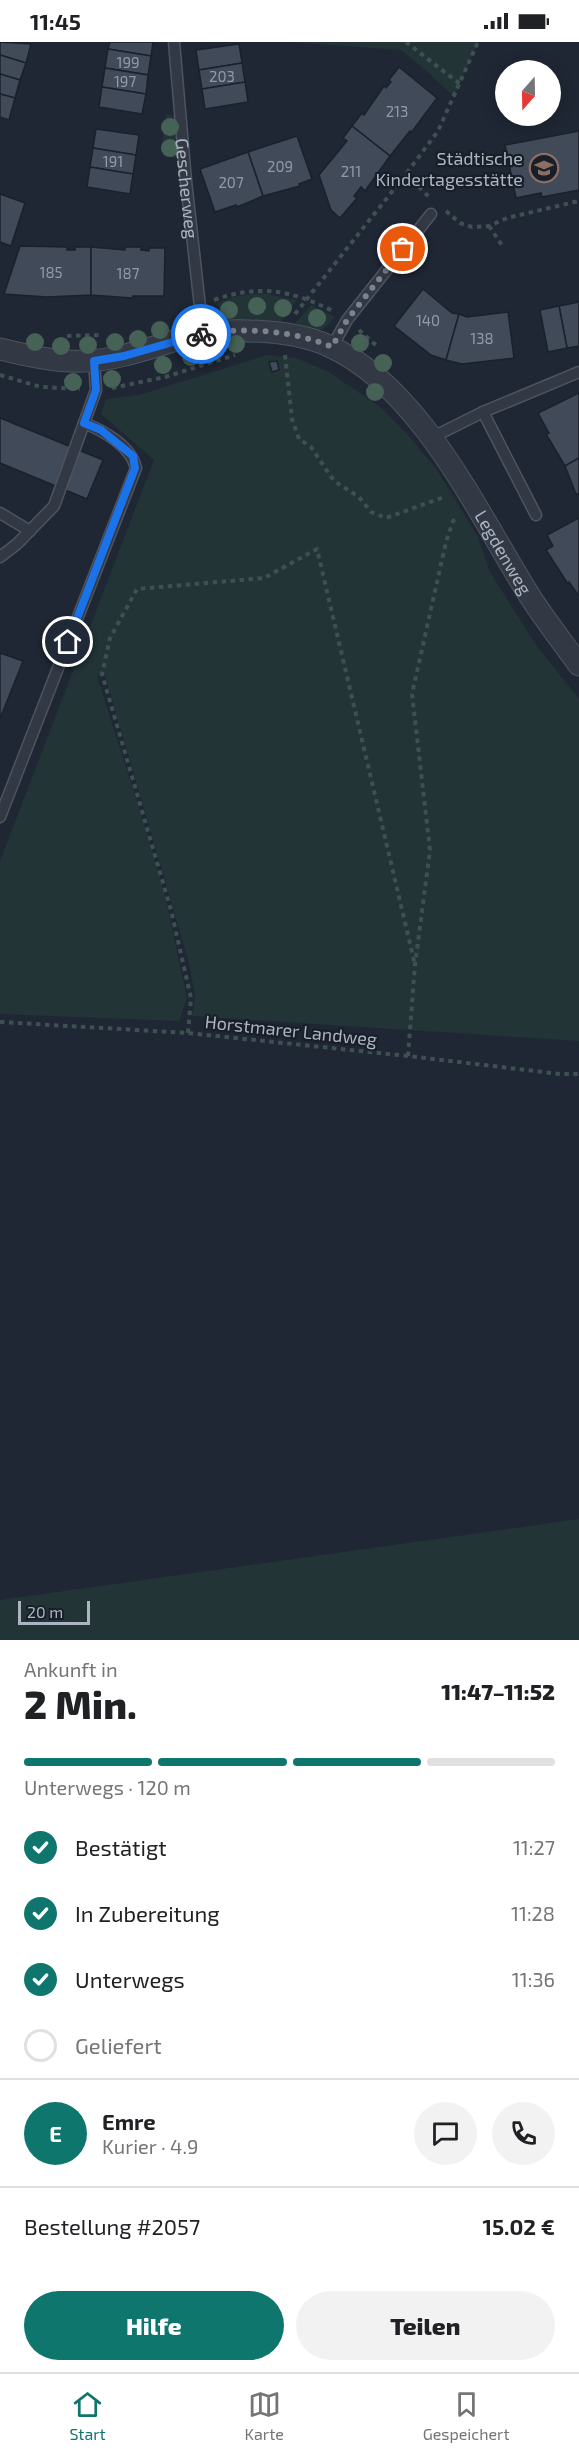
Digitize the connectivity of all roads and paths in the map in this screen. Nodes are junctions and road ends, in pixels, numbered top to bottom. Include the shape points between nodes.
1 (174, 42) edge
2 (406, 42) edge
3 (478, 42) edge
4 (460, 84) junction
5 (406, 174) junction
6 (431, 198) dead end
7 (579, 201) edge
8 (440, 205) dead end
9 (431, 214) dead end
10 (489, 226) junction
11 (502, 247) dead end
12 (307, 298) junction
13 (199, 305) junction
14 (347, 320) junction
15 (284, 333) junction
16 (103, 334) dead end
17 (203, 334) junction
18 (56, 335) dead end
19 (332, 347) junction
20 (380, 349) dead end
21 (0, 350) edge
22 (94, 361) junction
23 (579, 372) edge
24 (483, 412) junction
25 (84, 423) junction
26 (433, 437) junction
27 (464, 488) junction
28 (475, 507) junction
29 (0, 513) edge
30 (536, 515) dead end
31 (30, 531) junction
32 (0, 557) edge
33 (579, 665) edge
34 (0, 817) edge
35 (415, 965) junction
36 (0, 1023) edge
37 (188, 1033) junction
38 (408, 1056) junction
39 (579, 1074) edge

1 - 13 lane, Gescherweg
2 - 4 path
3 - 4 path
4 - 5 path via 438,130
5 - 6 path
5 - 12 path
7 - 10 path
8 - 10 path via 460,224
9 - 14 lane
10 - 11 path
12 - 13 path via 261,290 238,292
12 - 14 path
13 - 17 lane, Gescherweg
14 - 19 lane
14 - 20 path
15 - 17 street
15 - 19 street, Legdenweg
15 - 27 path via 292,419 299,439 311,447 334,481 359,497 371,512 386,518
16 - 18 path
17 - 22 street
19 - 26 street, Legdenweg via 388,388
21 - 22 street via 46,361
22 - 25 lane via 96,390
23 - 24 lane
24 - 26 lane
24 - 30 lane
25 - 31 lane via 54,506
25 - 34 lane via 101,430 133,456 135,468
26 - 27 street, Legdenweg
27 - 28 street, Legdenweg
28 - 33 street, Legdenweg via 532,600
28 - 35 path via 453,520 412,694 430,850
29 - 31 lane
31 - 32 lane
35 - 37 path via 317,549 264,578 137,589 110,638 102,674 171,910 191,998
35 - 38 path
36 - 37 path, Horstmarer Landweg
37 - 38 path, Horstmarer Landweg
38 - 39 path, Horstmarer Landweg

